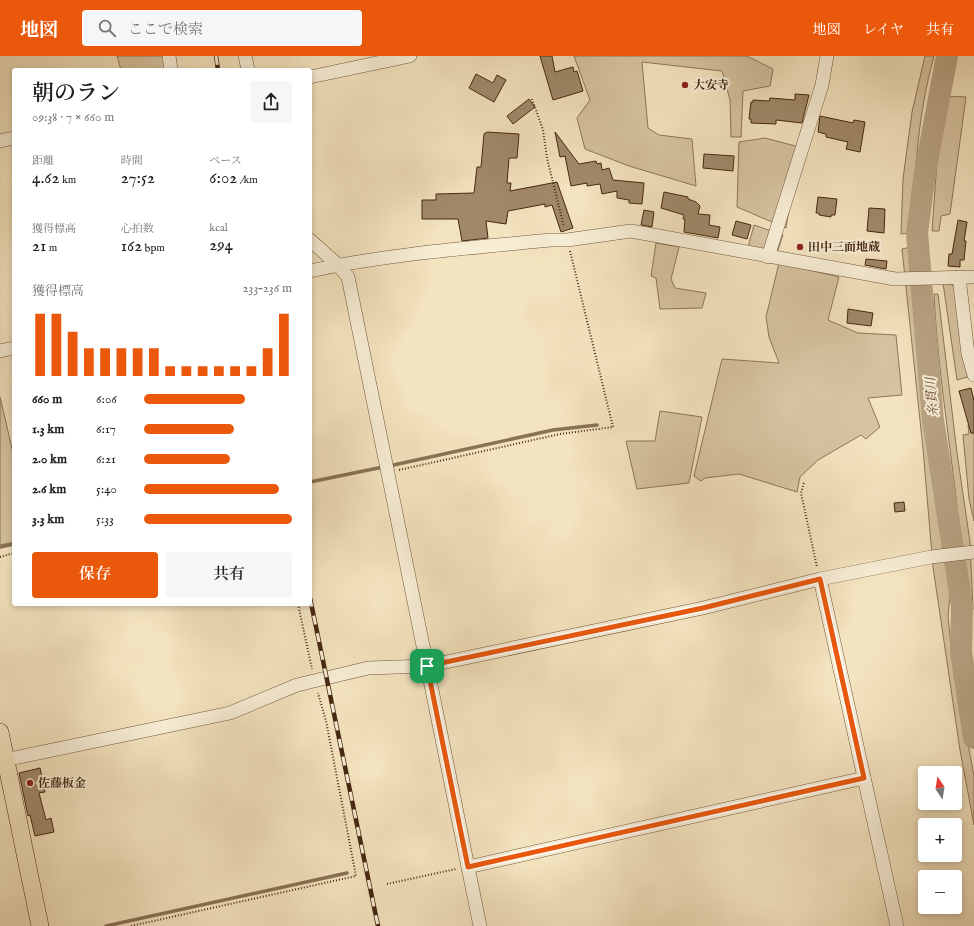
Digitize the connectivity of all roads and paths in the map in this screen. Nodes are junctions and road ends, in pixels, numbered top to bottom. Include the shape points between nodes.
1 (169, 56) edge
2 (245, 56) edge
3 (410, 56) edge
4 (827, 56) edge
5 (171, 68) edge
6 (248, 68) edge
7 (312, 76) edge
8 (532, 99) dead end
9 (12, 138) edge
10 (0, 141) edge
11 (567, 240) junction
12 (312, 242) edge
13 (768, 257) junction
14 (338, 265) junction
15 (312, 271) edge
16 (974, 276) edge
17 (959, 277) junction
18 (12, 348) edge
19 (0, 351) edge
20 (971, 353) edge
21 (974, 375) edge
22 (388, 472) junction
23 (804, 483) dead end
24 (974, 552) edge
25 (12, 554) edge
26 (0, 557) edge
27 (820, 579) junction
28 (298, 606) edge
29 (427, 666) junction
30 (315, 680) junction
31 (0, 732) edge
32 (3, 761) edge
33 (864, 778) junction
34 (468, 867) junction
35 (387, 884) dead end
36 (40, 926) edge
37 (131, 926) edge
38 (480, 926) edge
39 (897, 926) edge

1 - 5 street
2 - 6 street
3 - 7 street
4 - 13 street via 822,85
8 - 11 path via 543,130 547,158
9 - 10 street
11 - 13 street via 631,231
11 - 14 street via 408,254
11 - 22 path via 612,429 560,434
12 - 14 street
13 - 17 street via 895,280
14 - 15 street
14 - 22 street via 348,277
16 - 17 street
17 - 20 street
18 - 19 street
20 - 21 street
22 - 29 street
23 - 27 path via 801,493
24 - 27 street via 931,557
25 - 26 path
27 - 29 street via 703,608
27 - 33 street
28 - 30 path
29 - 30 street via 368,668
29 - 34 street
30 - 32 street via 297,684 230,713
30 - 37 path via 326,721 356,876
31 - 32 main road
32 - 36 main road
33 - 34 street
33 - 39 street
34 - 35 path
34 - 38 street

